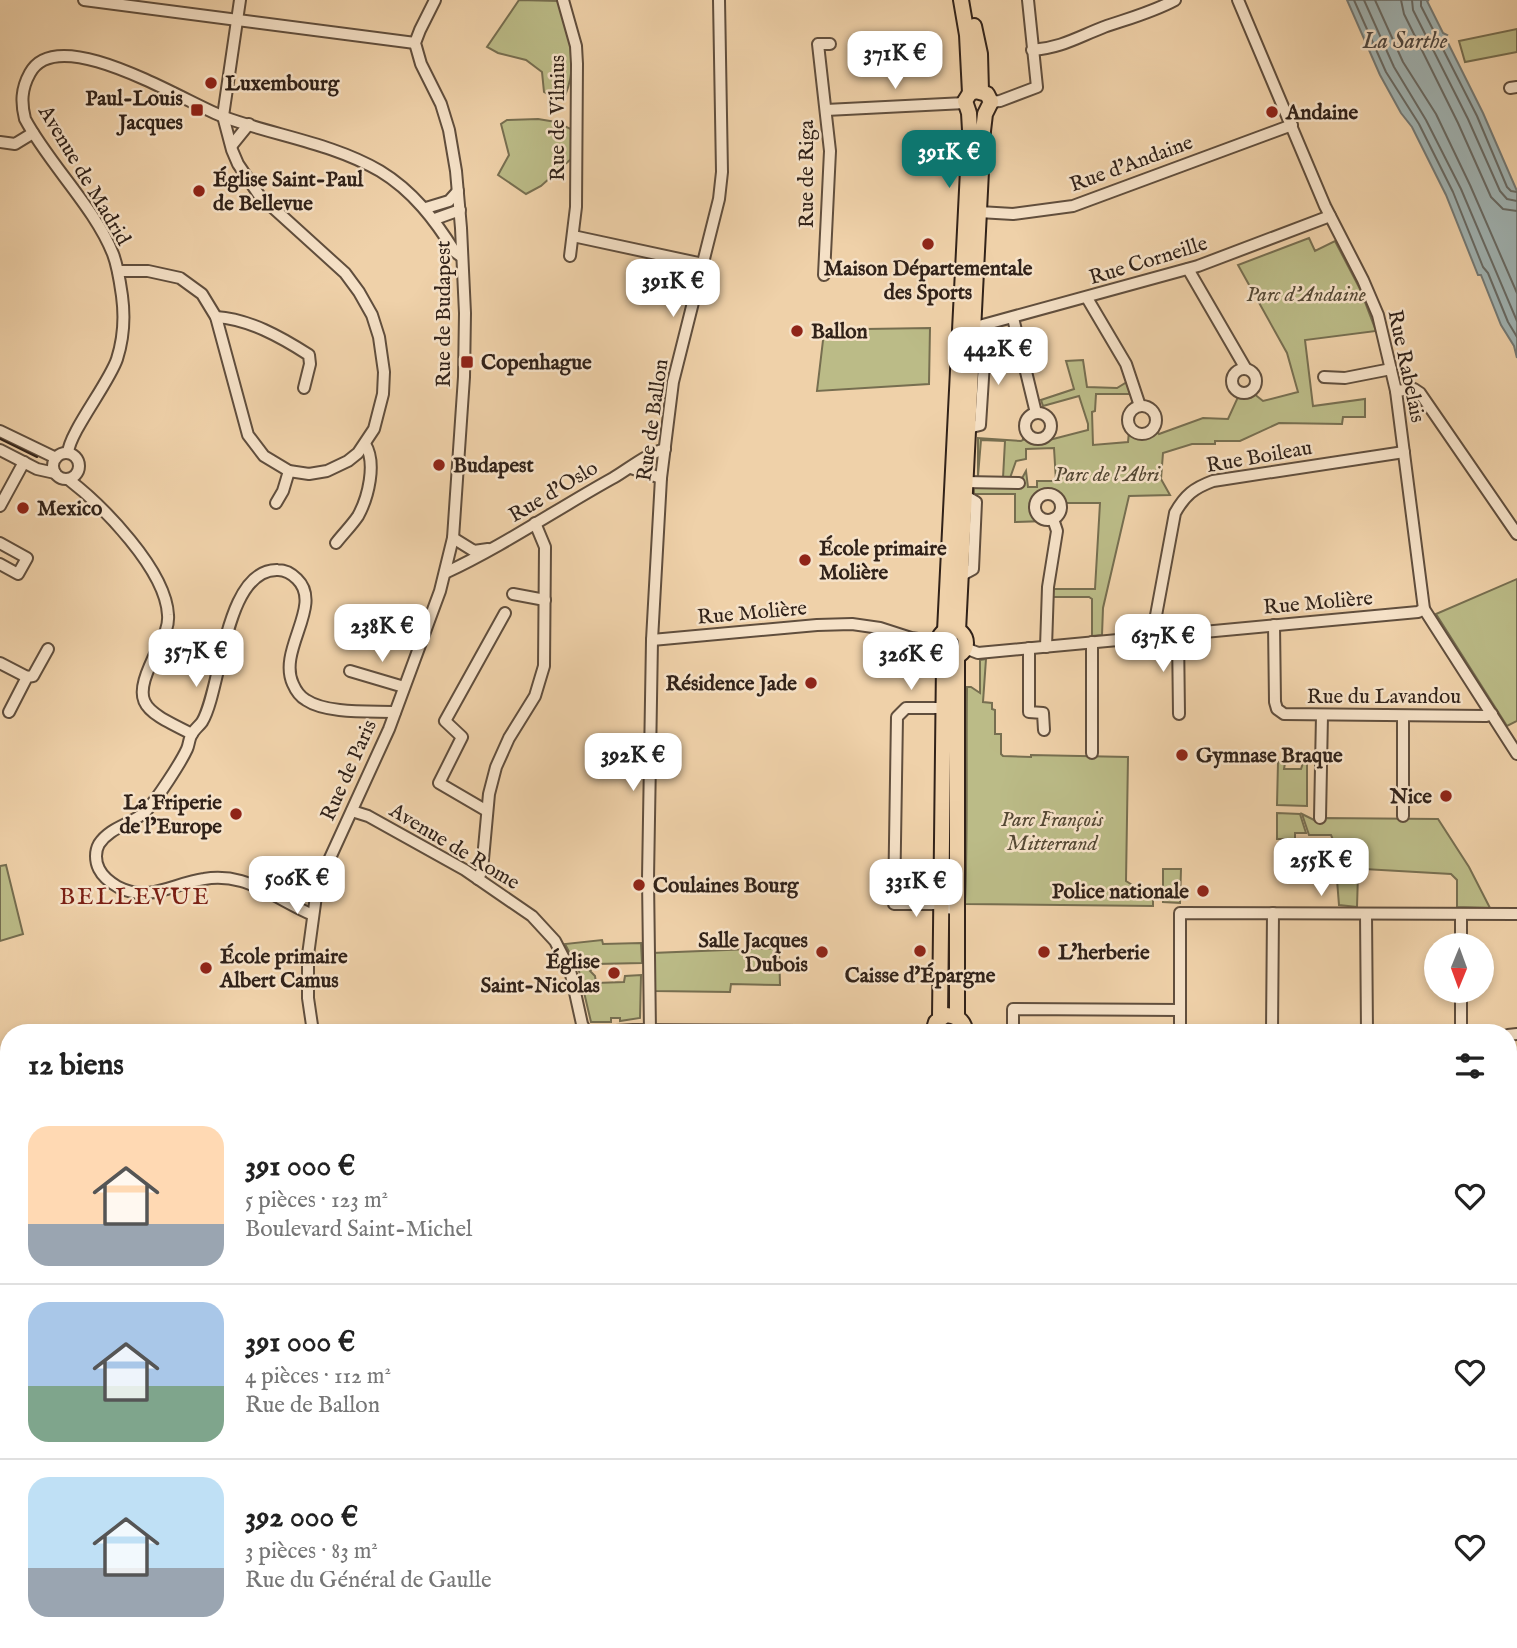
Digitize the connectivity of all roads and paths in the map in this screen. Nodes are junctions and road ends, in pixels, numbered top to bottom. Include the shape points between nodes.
1 (84, 0) edge
2 (240, 0) edge
3 (435, 0) edge
4 (563, 0) edge
5 (719, 0) edge
6 (961, 0) edge
7 (969, 0) edge
8 (1028, 0) edge
9 (1175, 0) edge
10 (1238, 0) edge
11 (237, 21) junction
12 (415, 43) junction
13 (830, 44) dead end
14 (1032, 50) junction
15 (977, 103) junction
16 (826, 110) junction
17 (223, 116) junction
18 (249, 124) junction
19 (1292, 125) junction
20 (33, 133) junction
21 (0, 142) edge
22 (232, 145) junction
23 (458, 191) junction
24 (426, 208) junction
25 (460, 211) junction
26 (979, 212) junction
27 (1330, 216) junction
28 (435, 219) junction
29 (573, 236) junction
30 (570, 256) dead end
31 (462, 257) junction
32 (703, 264) junction
33 (1188, 269) junction
34 (118, 271) junction
35 (824, 275) dead end
36 (1087, 298) junction
37 (216, 317) junction
38 (1013, 318) junction
39 (972, 335) junction
40 (1246, 369) dead end
41 (1391, 369) junction
42 (1324, 376) dead end
43 (304, 388) dead end
44 (1396, 391) junction
45 (1140, 407) dead end
46 (1036, 413) dead end
47 (0, 431) edge
48 (365, 444) junction
49 (665, 449) junction
50 (0, 450) edge
51 (1404, 452) junction
52 (68, 453) junction
53 (56, 458) junction
54 (24, 462) junction
55 (631, 468) junction
56 (289, 471) junction
57 (55, 473) junction
58 (662, 478) junction
59 (68, 479) junction
60 (1019, 483) dead end
61 (965, 488) junction
62 (276, 503) dead end
63 (0, 506) edge
64 (1053, 519) dead end
65 (535, 523) junction
66 (1517, 534) edge
67 (453, 538) junction
68 (336, 542) dead end
69 (0, 543) edge
70 (493, 548) junction
71 (0, 564) edge
72 (445, 573) junction
73 (440, 591) joint
74 (513, 594) dead end
75 (545, 605) junction
76 (1424, 609) junction
77 (505, 613) dead end
78 (369, 614) dead end
79 (1275, 625) junction
80 (424, 633) junction
81 (1178, 634) junction
82 (947, 635) junction
83 (1152, 637) junction
84 (652, 640) junction
85 (1092, 642) junction
86 (1046, 647) junction
87 (1029, 648) junction
88 (48, 649) dead end
89 (956, 653) junction
90 (0, 663) edge
91 (351, 671) dead end
92 (27, 677) junction
93 (404, 688) junction
94 (944, 708) junction
95 (9, 712) dead end
96 (394, 712) junction
97 (1180, 714) dead end
98 (1492, 714) junction
99 (1322, 715) junction
100 (1403, 716) junction
101 (1044, 730) dead end
102 (192, 734) junction
103 (1092, 753) dead end
104 (1517, 754) edge
105 (352, 811) junction
106 (487, 811) junction
107 (1403, 816) dead end
108 (1320, 818) dead end
109 (478, 879) junction
110 (952, 904) junction
111 (1273, 914) junction
112 (1366, 914) junction
113 (1517, 914) edge
114 (313, 915) junction
115 (1461, 915) junction
116 (1461, 933) edge
117 (1461, 1003) edge
118 (1180, 1010) junction
119 (957, 1017) junction
120 (940, 1018) junction
121 (312, 1024) edge
122 (582, 1024) edge
123 (650, 1024) edge
124 (936, 1024) edge
125 (963, 1024) edge
126 (1013, 1024) edge
127 (1180, 1024) edge
128 (1272, 1024) edge
129 (1367, 1024) edge
130 (1461, 1024) edge

1 - 11 street
2 - 11 street
3 - 12 street
4 - 29 street, Rue de Vilnius via 577,64
5 - 32 street, Rue de Ballon via 722,172
6 - 15 main road
7 - 15 main road via 980,54
8 - 14 street
9 - 14 street via 1060,46
10 - 19 street, Rue Rabelais
11 - 12 street
11 - 17 street
12 - 23 street, Rue de Budapest via 449,130
13 - 16 street, Rue de Riga via 818,44
14 - 15 street via 1037,87 1000,101
15 - 16 street
15 - 26 main road
15 - 82 main road
16 - 35 street, Rue de Riga via 830,151
17 - 18 street, Avenue de Madrid
17 - 20 street, Avenue de Madrid via 138,76 65,55 36,65 24,87 22,108
17 - 22 street
18 - 22 street
18 - 24 street, Avenue de Madrid via 340,151 382,172
19 - 26 street, Rue d'Andaine via 1073,206 1013,214
19 - 27 street, Rue Rabelais
20 - 21 street via 15,144
20 - 34 street, Avenue de Madrid via 104,235
22 - 48 street via 238,164 259,195 345,273 372,315 383,383 378,415
23 - 24 street via 449,201
23 - 25 street, Rue de Budapest
24 - 28 street, Avenue de Madrid
25 - 28 street
25 - 31 street, Rue de Budapest
26 - 39 main road
27 - 33 street, Rue Corneille
27 - 41 street, Rue Rabelais via 1378,315
28 - 31 street, Avenue de Madrid
29 - 30 street, Rue de Vilnius
29 - 32 street
31 - 67 street, Rue de Budapest via 464,377
32 - 49 street, Rue de Ballon via 673,382
33 - 36 street, Rue Corneille
33 - 40 street
34 - 37 street via 180,278 202,294
34 - 52 street, Avenue de Madrid via 125,326 117,360
36 - 38 street, Rue Corneille
36 - 45 street via 1126,364
37 - 43 street via 233,318 271,333 309,355
37 - 56 street via 248,435 264,456
38 - 39 street, Rue Corneille
38 - 46 street
39 - 61 main road
41 - 42 street via 1345,378
41 - 44 street, Rue Rabelais
44 - 51 street, Rue Rabelais
44 - 66 street via 1420,393
47 - 53 street
48 - 56 street via 348,461 327,471
48 - 68 street via 370,461 367,493 358,516
49 - 55 street, Rue d'Oslo
49 - 58 street, Rue de Ballon
50 - 54 street
51 - 76 street, Rue Rabelais
51 - 83 street, Rue Boileau via 1195,487 1175,513
52 - 53 street
52 - 59 street via 79,464 77,474
53 - 57 street
54 - 57 street
54 - 63 street
55 - 58 street, Rue d'Oslo
55 - 65 street, Rue d'Oslo
56 - 62 street
57 - 59 street
58 - 84 street, Rue de Ballon
59 - 102 street via 105,510 161,586 168,624 144,678 142,698 154,714
60 - 61 street
61 - 82 main road via 960,576
64 - 86 street via 1057,531 1048,587
65 - 70 street, Rue d'Oslo
65 - 75 street via 545,547
67 - 70 street, Rue d'Oslo via 474,551
67 - 72 street, Rue de Budapest
69 - 71 street via 27,558 18,574
70 - 72 street, Rue d'Oslo
72 - 73 street, Rue de Budapest
73 - 80 street, Rue de Paris
74 - 75 street
75 - 106 street via 542,679 500,755
76 - 79 street, Rue Molière
76 - 98 street
77 - 106 street via 445,721 463,737 439,783
78 - 80 street
79 - 81 street, Rue Molière
79 - 99 street, Rue du Lavandou via 1277,709 1284,714
80 - 93 street, Rue de Paris
81 - 83 street, Rue Molière
81 - 97 street
82 - 84 street, Rue Molière via 911,638 852,624
82 - 89 main road via 940,649
82 - 89 main road via 964,637
83 - 85 street, Rue Molière
84 - 123 street, Rue de Ballon
85 - 86 street, Rue Molière
85 - 103 street
86 - 87 street, Rue Molière
87 - 89 street, Rue Molière
87 - 101 street via 1029,712 1043,713
88 - 92 street via 33,676
89 - 94 main road via 944,663
89 - 110 main road
90 - 92 street
91 - 93 street
92 - 95 street
93 - 96 street, Rue de Paris
94 - 110 main road
94 - 110 street via 906,708 897,716 894,904
96 - 102 street via 329,707 299,695 291,679 289,656 306,605 305,592 293,575 278,570 254,578 247,589 228,630 208,710
96 - 105 street, Rue de Paris
98 - 100 street, Rue du Lavandou
98 - 104 street
99 - 100 street, Rue du Lavandou
99 - 108 street
100 - 107 street
102 - 114 street via 148,808 106,835 97,848 99,870 115,885 142,895 203,879 243,881
105 - 109 street, Avenue de Rome
105 - 114 street, Rue de Paris via 325,869
106 - 109 street
109 - 122 street, Avenue de Rome via 532,916 555,940 570,970
110 - 119 main road
110 - 120 main road
111 - 112 street
111 - 118 street via 1180,913
111 - 128 street
112 - 115 street
112 - 129 street
113 - 115 street
114 - 121 street, Rue de Paris via 308,955
115 - 116 street
117 - 130 street
118 - 126 street via 1013,1009
118 - 127 street
119 - 120 main road
119 - 125 main road
120 - 124 main road

